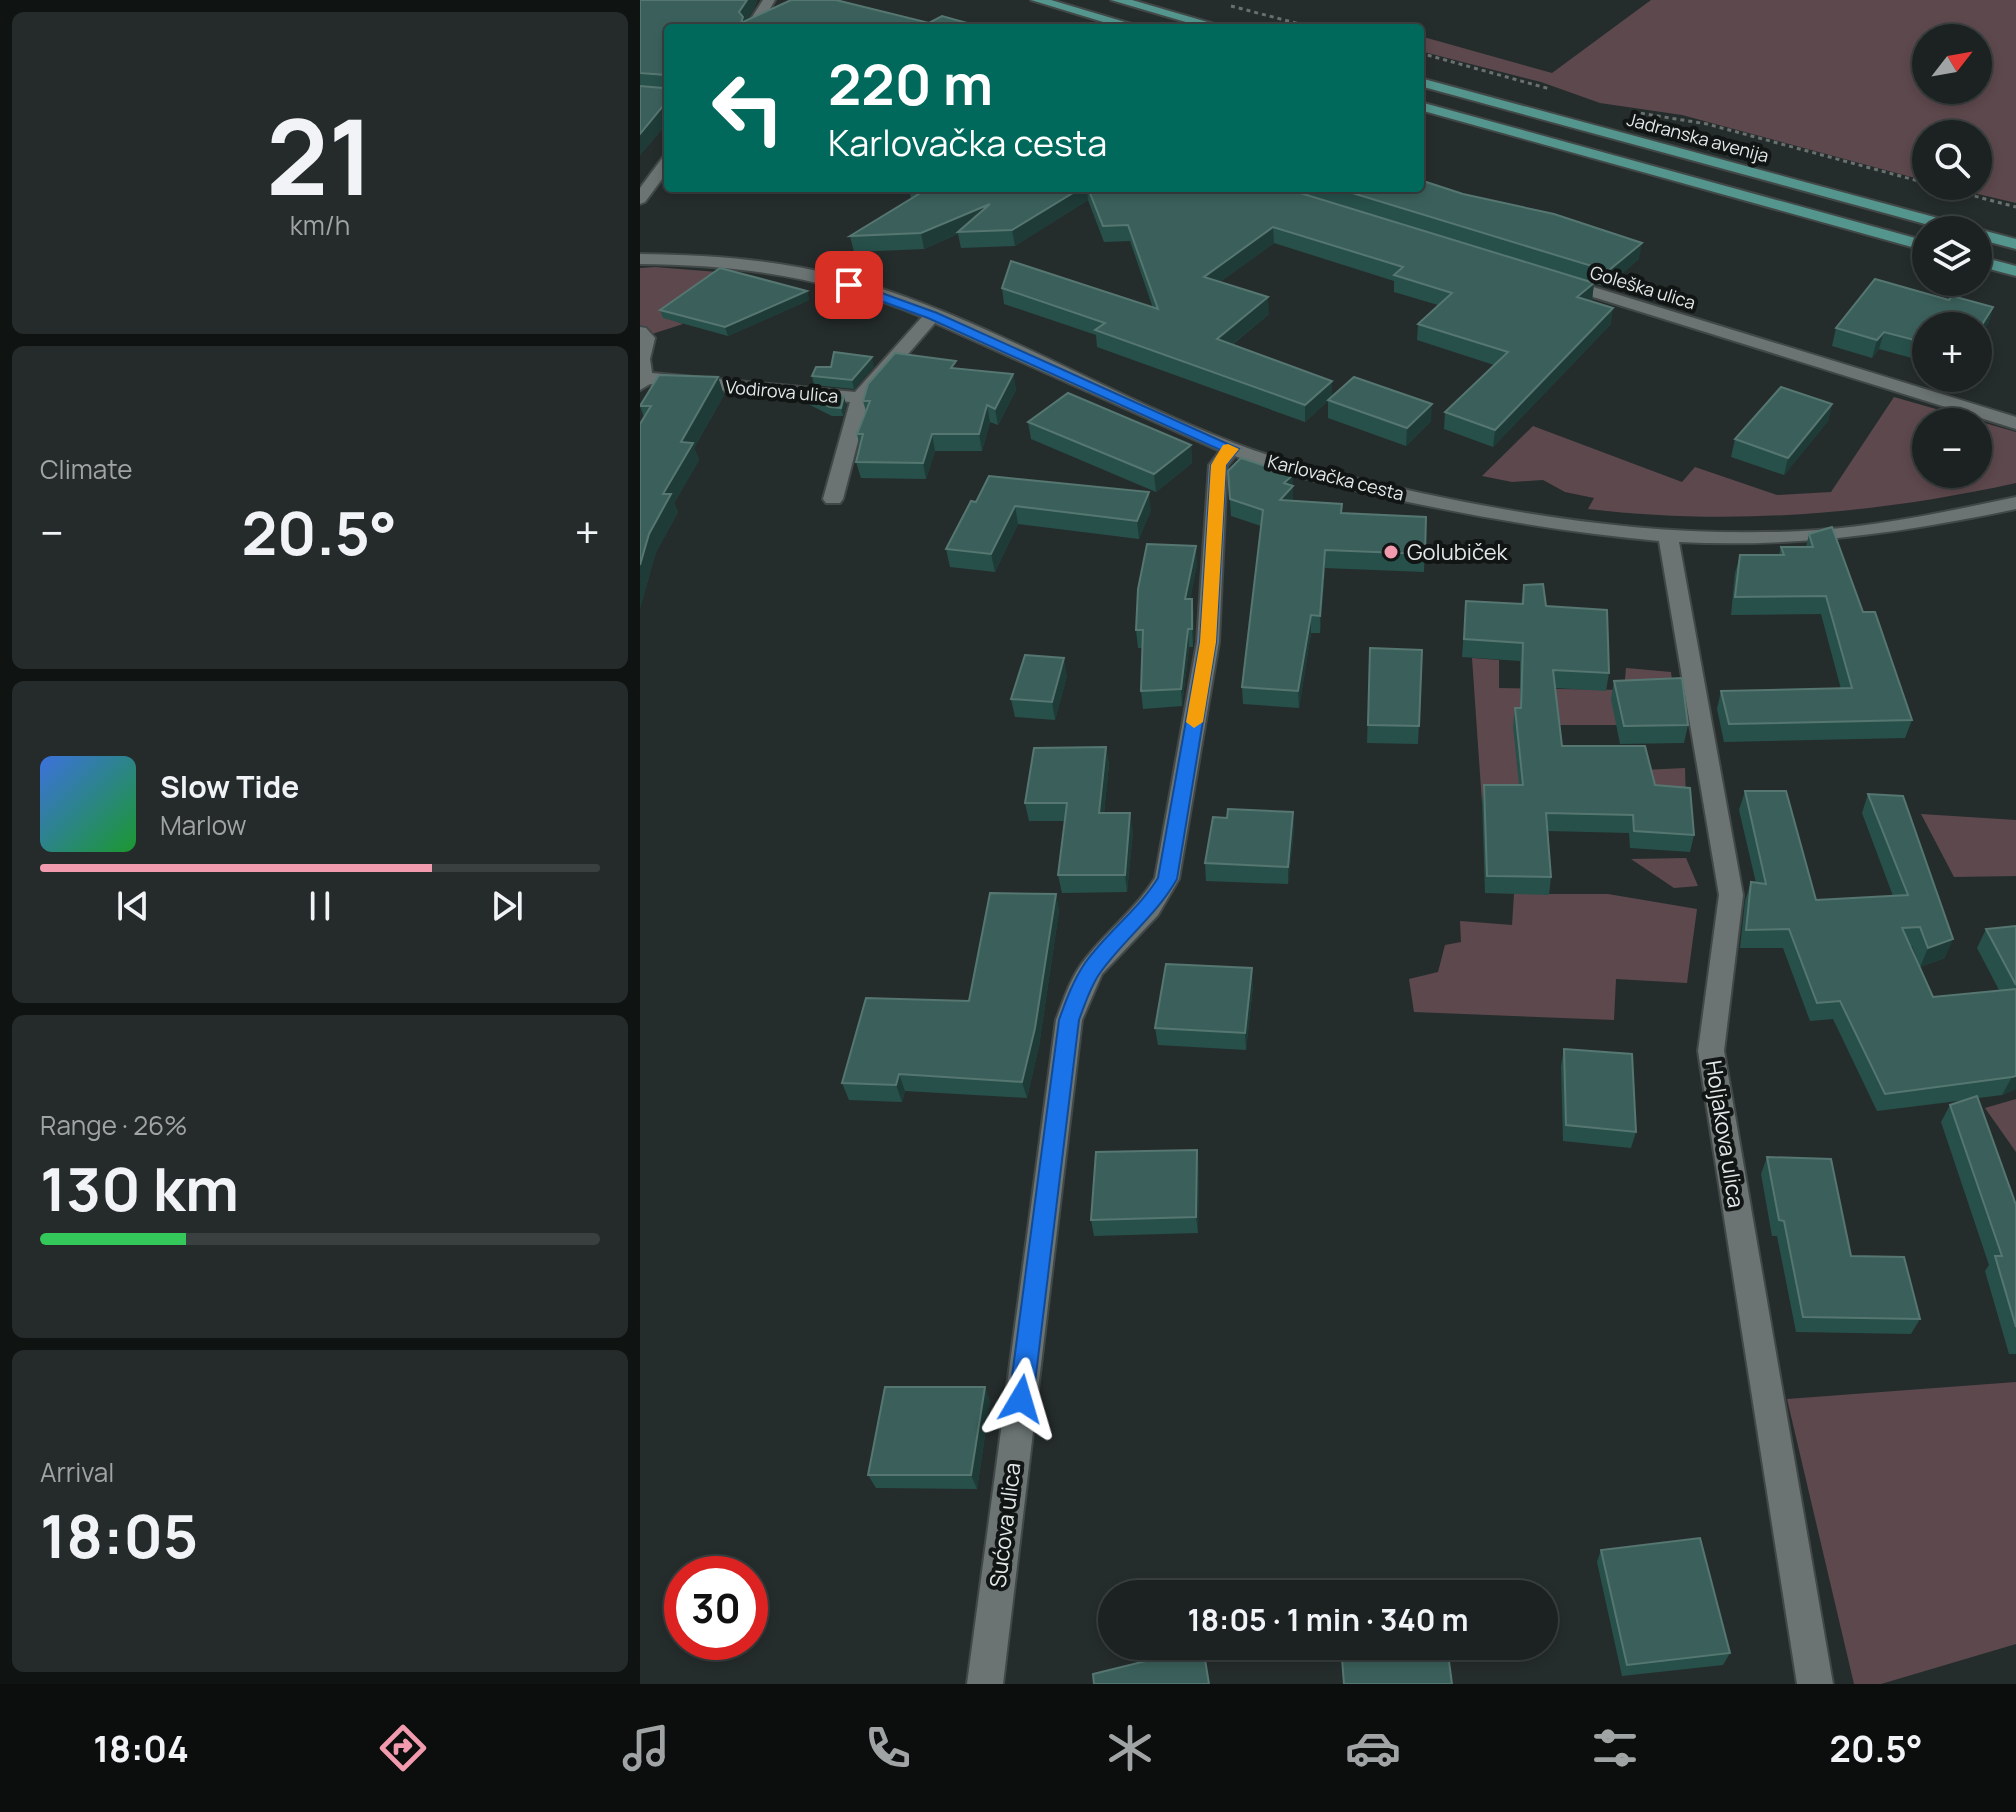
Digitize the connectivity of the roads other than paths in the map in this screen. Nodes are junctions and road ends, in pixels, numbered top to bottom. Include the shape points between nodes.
1 (769, 0) edge
2 (1037, 0) edge
3 (1117, 0) edge
4 (754, 24) edge
5 (1124, 24) edge
6 (1206, 24) edge
7 (1424, 83) edge
8 (1424, 107) edge
9 (664, 166) edge
10 (640, 199) edge
11 (1913, 216) edge
12 (1992, 238) edge
13 (1912, 242) edge
14 (2016, 244) edge
15 (640, 259) edge
16 (1992, 265) edge
17 (2016, 271) edge
18 (1547, 277) edge
19 (932, 316) junction
20 (640, 332) edge
21 (642, 382) edge
22 (860, 398) junction
23 (2016, 423) edge
24 (1231, 449) junction
25 (833, 499) dead end
26 (2016, 503) edge
27 (1668, 536) junction
28 (985, 1684) edge
29 (1815, 1684) edge

1 - 4 street
2 - 5 main road
3 - 6 main road
7 - 11 main road, Jadranska avenija
8 - 13 main road
9 - 10 street
12 - 14 main road
15 - 19 street, Karlovačka cesta via 729,262 819,276
16 - 17 main road
18 - 23 street, Goleška ulica
19 - 22 street, Vodirova ulica
19 - 24 street, Karlovačka cesta
20 - 21 street via 646,338
21 - 22 street, Vodirova ulica
22 - 25 street
24 - 27 street, Karlovačka cesta via 1452,506
24 - 28 street, Sućova ulica via 1218,465 1208,642 1167,879 1149,908 1093,967 1069,1020
26 - 27 street, Karlovačka cesta via 1820,536
27 - 29 street, Holjakova ulica via 1731,895 1711,1051

